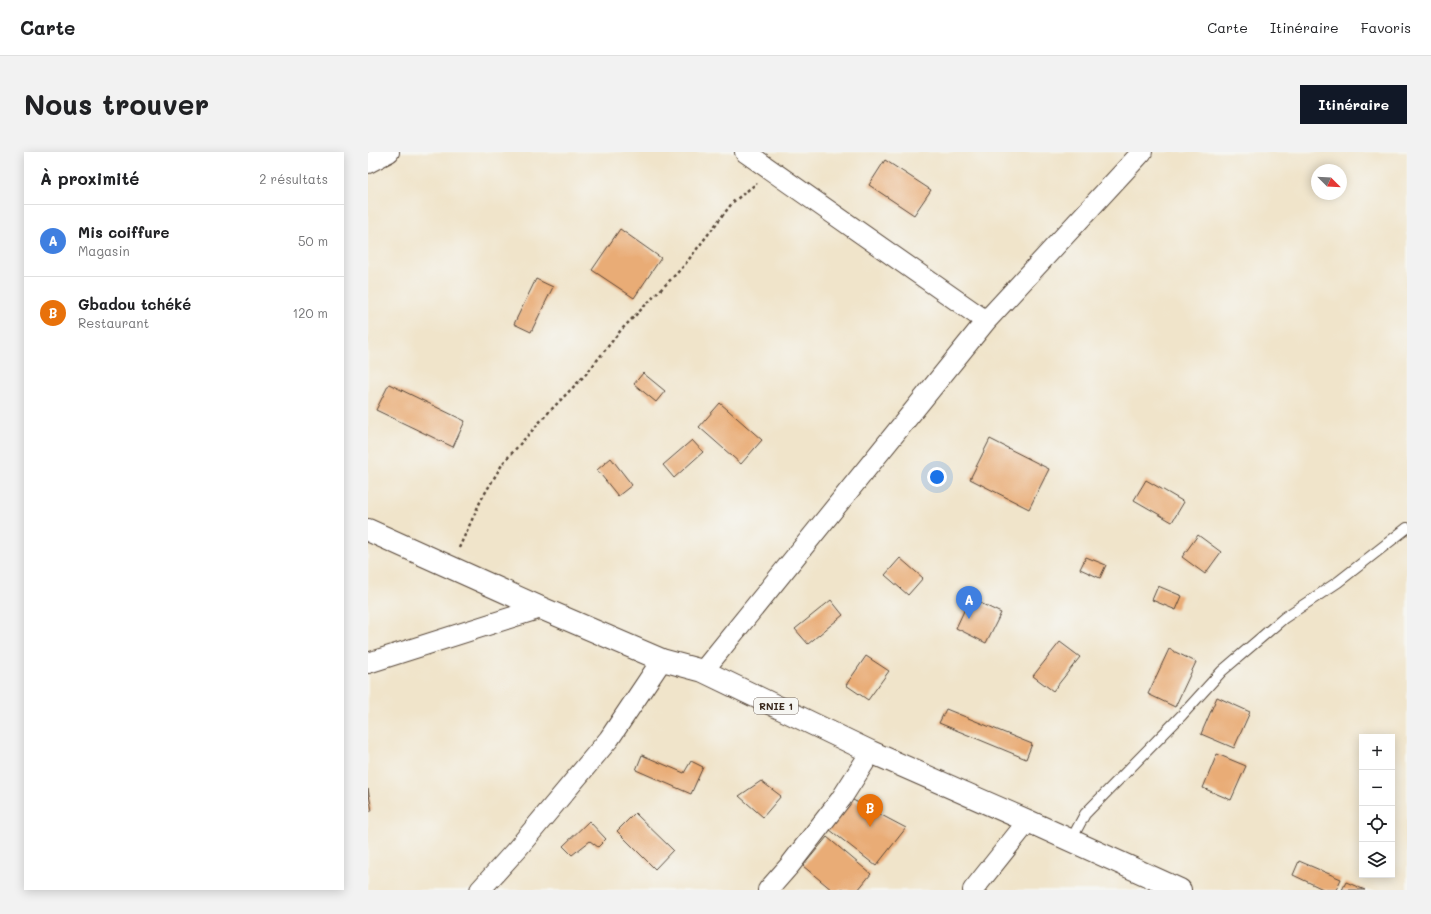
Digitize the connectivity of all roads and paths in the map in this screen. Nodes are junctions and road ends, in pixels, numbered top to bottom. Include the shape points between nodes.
1 (389, 152) edge
2 (745, 152) edge
3 (1142, 152) edge
4 (368, 162) edge
5 (771, 171) junction
6 (986, 321) junction
7 (1407, 528) edge
8 (368, 530) edge
9 (451, 567) junction
10 (541, 608) junction
11 (662, 660) junction
12 (368, 663) edge
13 (703, 671) junction
14 (871, 752) junction
15 (1028, 821) junction
16 (1071, 840) junction
17 (480, 890) edge
18 (768, 890) edge
19 (973, 890) edge
20 (1180, 890) edge

1 - 4 street
2 - 5 street
3 - 6 street
5 - 6 street
5 - 9 path via 733,202 683,267 621,330 587,373 503,463 481,500
6 - 13 street
7 - 16 lane via 1338,582 1284,618 1222,672 1085,814
8 - 9 highway, RNIE 1
9 - 10 highway, RNIE 1
10 - 11 highway, RNIE 1
10 - 12 street
11 - 13 highway, RNIE 1
11 - 17 street via 609,738
13 - 14 highway, RNIE 1
14 - 15 highway, RNIE 1
14 - 18 street via 841,800
15 - 16 highway, RNIE 1
15 - 19 street
16 - 20 highway, RNIE 1

